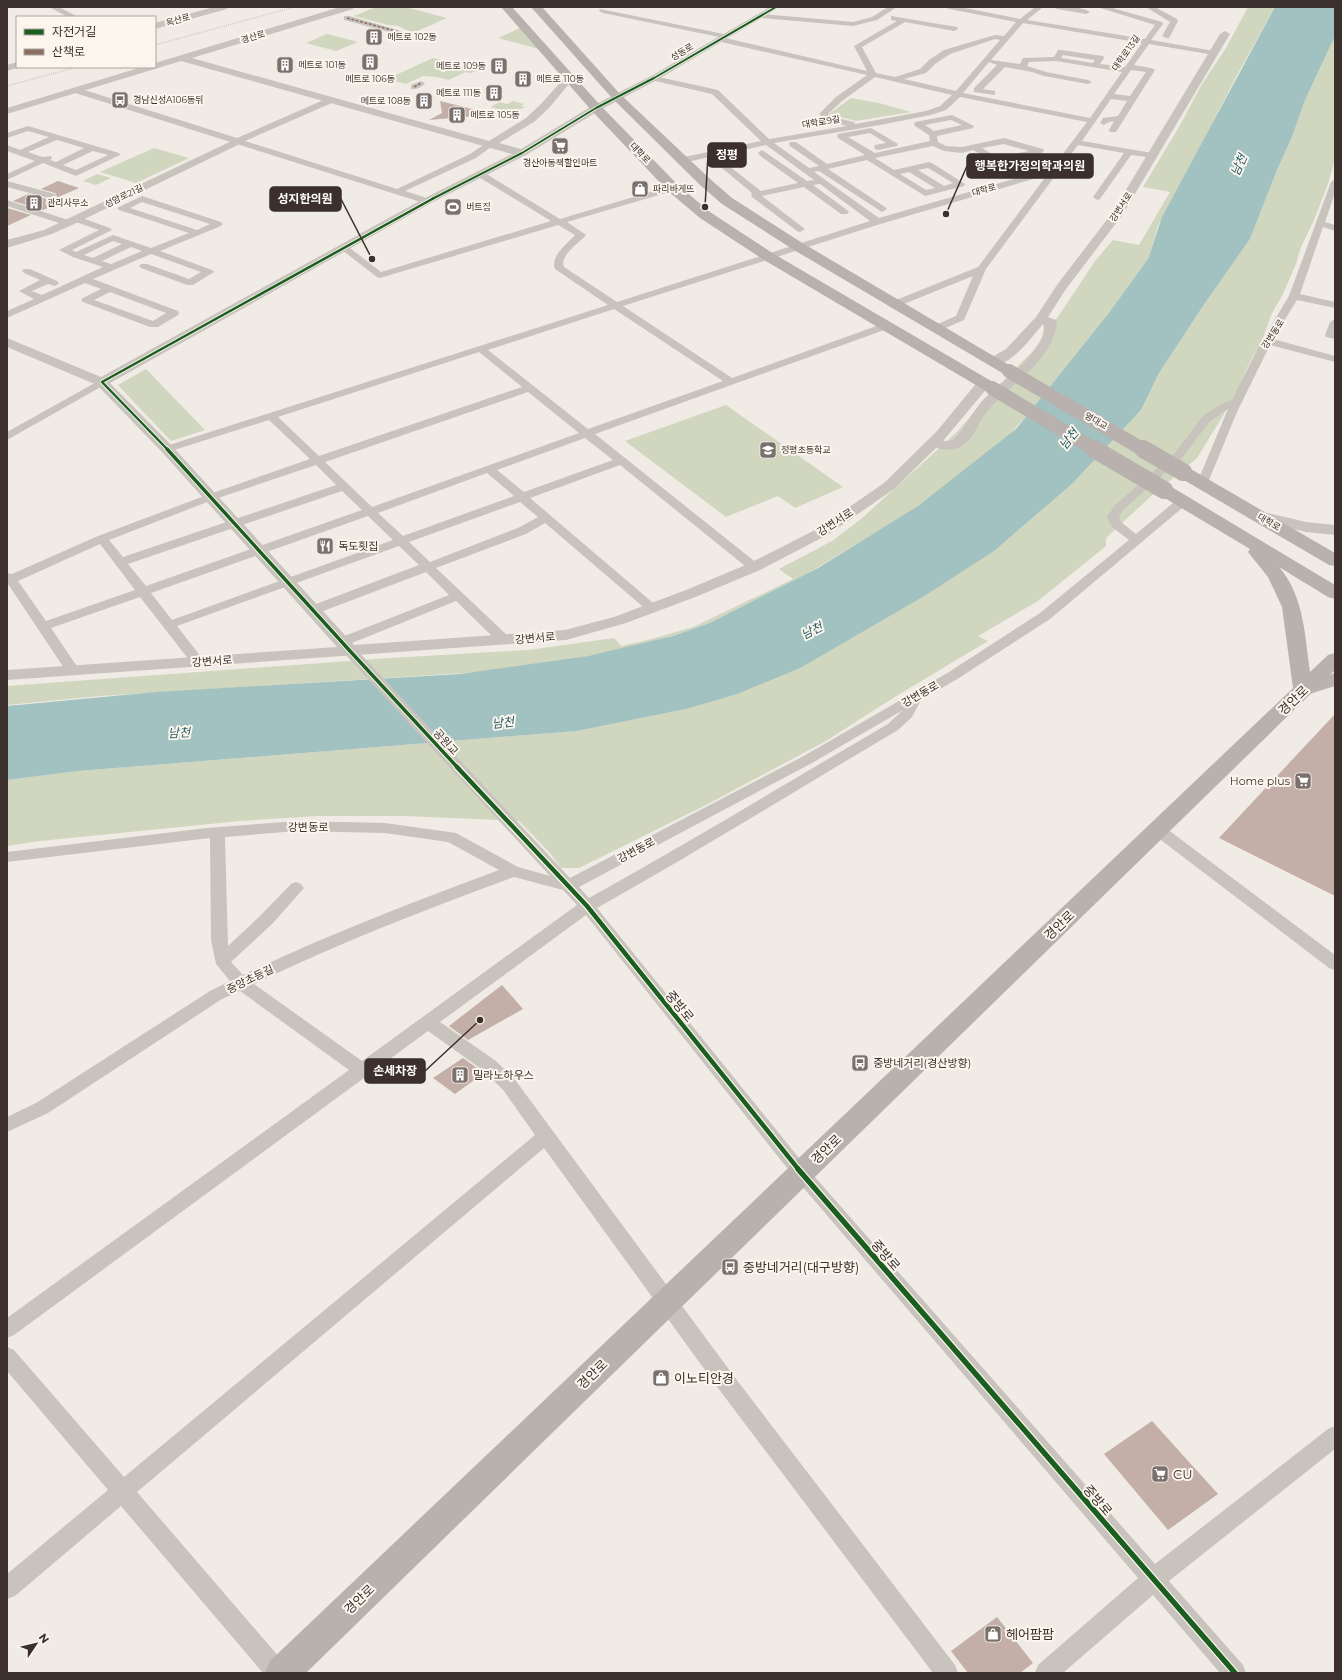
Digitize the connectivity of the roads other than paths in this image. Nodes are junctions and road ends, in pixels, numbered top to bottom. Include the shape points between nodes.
1 (53, 7) edge
2 (224, 7) edge
3 (350, 7) edge
4 (506, 7) edge
5 (536, 7) edge
6 (611, 7) edge
7 (776, 7) edge
8 (893, 7) edge
9 (949, 7) edge
10 (1039, 7) edge
11 (1047, 7) edge
12 (1057, 7) edge
13 (1101, 7) edge
14 (1150, 7) edge
15 (1086, 12) dead end
16 (881, 15) junction
17 (72, 16) edge
18 (761, 16) junction
19 (347, 18) dead end
20 (903, 20) junction
21 (1021, 21) junction
22 (156, 26) edge
23 (954, 29) dead end
24 (1087, 32) junction
25 (403, 33) dead end
26 (1225, 34) dead end
27 (1166, 36) dead end
28 (722, 38) junction
29 (1005, 39) junction
30 (1146, 42) junction
31 (1214, 53) junction
32 (181, 58) junction
33 (986, 61) junction
34 (1003, 64) junction
35 (156, 66) edge
36 (1022, 67) junction
37 (149, 68) edge
38 (1128, 69) junction
39 (873, 75) junction
40 (570, 77) junction
41 (654, 78) junction
42 (896, 80) junction
43 (1088, 82) dead end
44 (75, 90) junction
45 (957, 94) junction
46 (616, 96) junction
47 (1109, 96) junction
48 (1019, 98) dead end
49 (1132, 99) junction
50 (331, 100) junction
51 (596, 108) junction
52 (7, 111) edge
53 (1120, 118) junction
54 (937, 120) junction
55 (1092, 121) junction
56 (1104, 123) dead end
57 (856, 130) junction
58 (954, 130) junction
59 (1113, 130) dead end
60 (7, 136) edge
61 (56, 137) junction
62 (933, 138) junction
63 (238, 141) junction
64 (768, 142) junction
65 (993, 143) junction
66 (78, 144) junction
67 (491, 144) junction
68 (793, 144) dead end
69 (875, 144) junction
70 (1077, 146) junction
71 (974, 147) junction
72 (7, 148) edge
73 (92, 148) junction
74 (894, 151) junction
75 (21, 152) junction
76 (522, 152) junction
77 (1129, 152) junction
78 (762, 153) dead end
79 (868, 155) junction
80 (1014, 156) junction
81 (1152, 156) junction
82 (44, 160) junction
83 (682, 160) junction
84 (996, 160) junction
85 (984, 163) dead end
86 (721, 164) dead end
87 (56, 165) junction
88 (824, 167) junction
89 (910, 169) junction
90 (807, 171) junction
91 (1057, 171) junction
92 (1115, 172) junction
93 (892, 173) junction
94 (480, 174) junction
95 (7, 177) edge
96 (821, 181) junction
97 (1117, 182) dead end
98 (1335, 182) edge
99 (7, 184) edge
100 (806, 184) junction
101 (673, 188) junction
102 (943, 189) junction
103 (397, 192) junction
104 (760, 194) junction
105 (52, 196) dead end
106 (744, 196) dead end
107 (1045, 197) dead end
108 (1097, 198) dead end
109 (427, 201) junction
110 (7, 203) edge
111 (882, 209) dead end
112 (844, 212) dead end
113 (194, 216) junction
114 (72, 221) junction
115 (560, 222) junction
116 (878, 222) junction
117 (1321, 224) junction
118 (174, 225) junction
119 (1335, 228) edge
120 (800, 229) dead end
121 (198, 233) junction
122 (7, 244) edge
123 (130, 244) junction
124 (343, 247) junction
125 (799, 247) junction
126 (151, 251) junction
127 (76, 255) junction
128 (769, 257) junction
129 (94, 261) junction
130 (144, 266) dead end
131 (111, 267) junction
132 (980, 269) junction
133 (27, 271) dead end
134 (84, 279) junction
135 (48, 280) junction
136 (66, 288) junction
137 (109, 289) junction
138 (1294, 296) junction
139 (43, 299) junction
140 (895, 304) junction
141 (1335, 305) edge
142 (616, 306) junction
143 (7, 315) edge
144 (1041, 319) junction
145 (1335, 322) edge
146 (886, 326) junction
147 (937, 328) junction
148 (1335, 336) edge
149 (1267, 340) junction
150 (7, 342) edge
151 (481, 349) junction
152 (1335, 359) edge
153 (994, 362) junction
154 (102, 382) junction
155 (732, 382) junction
156 (988, 386) junction
157 (530, 388) junction
158 (1238, 401) junction
159 (270, 416) junction
160 (587, 433) junction
161 (7, 437) edge
162 (933, 443) junction
163 (167, 449) junction
164 (317, 461) junction
165 (620, 461) junction
166 (489, 469) junction
167 (1203, 483) junction
168 (344, 486) junction
169 (211, 497) junction
170 (522, 497) junction
171 (1183, 501) junction
172 (370, 512) junction
173 (1259, 516) junction
174 (546, 517) junction
175 (235, 523) junction
176 (1335, 530) edge
177 (1244, 538) junction
178 (102, 539) junction
179 (1137, 540) junction
180 (400, 541) junction
181 (260, 552) junction
182 (1335, 561) edge
183 (120, 562) junction
184 (754, 566) junction
185 (428, 567) junction
186 (8, 579) edge
187 (288, 582) junction
188 (143, 591) junction
189 (1335, 593) edge
190 (457, 596) junction
191 (653, 608) junction
192 (313, 610) junction
193 (169, 625) junction
194 (43, 626) junction
195 (504, 640) junction
196 (346, 646) junction
197 (1335, 659) edge
198 (198, 662) junction
199 (73, 671) junction
200 (7, 675) edge
201 (1335, 679) edge
202 (1303, 690) junction
203 (916, 697) junction
204 (1158, 830) junction
205 (217, 833) junction
206 (529, 845) joint
207 (7, 856) edge
208 (513, 871) junction
209 (568, 886) junction
210 (296, 888) dead end
211 (587, 906) junction
212 (223, 961) junction
213 (1335, 964) edge
214 (242, 983) junction
215 (428, 1022) junction
216 (362, 1070) junction
217 (7, 1125) edge
218 (545, 1137) junction
219 (801, 1173) junction
220 (666, 1303) junction
221 (7, 1328) edge
222 (7, 1356) edge
223 (1335, 1436) edge
224 (123, 1491) junction
225 (1154, 1580) junction
226 (7, 1588) edge
227 (278, 1673) edge
228 (282, 1673) edge
229 (947, 1673) edge
230 (1046, 1673) edge
231 (1235, 1673) edge

1 - 17 street
2 - 22 street, 옥산로
3 - 32 street, 경산로
4 - 40 main road, 대학로
5 - 46 main road
6 - 28 street via 603,11
7 - 18 street, 성동로
8 - 16 street
9 - 21 street
10 - 21 street, 대학로9길
11 - 24 street via 1034,17 1090,28
12 - 15 street
13 - 30 street, 대학로13길 via 1159,24
14 - 27 street via 1174,21
16 - 18 street via 867,22 853,24
16 - 20 street
18 - 28 street, 성동로
19 - 25 street
20 - 23 street
20 - 39 street via 858,46
21 - 24 street
21 - 29 street, 대학로9길
24 - 30 street
26 - 31 street, 강변서로
28 - 39 street
28 - 41 street, 성동로
29 - 33 street, 대학로9길
29 - 42 street via 995,37 947,52 922,71
30 - 31 street
30 - 38 street, 대학로13길
31 - 81 street, 강변서로
32 - 35 street, 경산로
32 - 50 street
33 - 34 street
33 - 45 street, 대학로9길
34 - 36 street
34 - 48 street via 977,90
36 - 38 street via 1026,60 1056,59 1061,52 1100,58 1095,66
36 - 43 street
37 - 44 street
38 - 47 street, 대학로13길
38 - 49 street via 1152,68
39 - 42 street
39 - 57 street via 823,114
40 - 51 main road, 대학로
40 - 67 street via 557,88 530,120
41 - 46 street, 성동로
41 - 64 street via 715,92
42 - 45 street
44 - 52 street
44 - 63 street
45 - 55 street
45 - 57 street, 대학로9길 via 950,104 943,108
46 - 51 street, 성동로
46 - 83 main road
47 - 49 street
47 - 55 street, 대학로13길
49 - 53 street
50 - 63 street
50 - 67 street
51 - 76 street, 성동로
51 - 101 main road, 대학로
53 - 56 street via 1106,120
53 - 59 street
54 - 58 street
54 - 58 street via 952,117 970,126
54 - 62 street via 918,124
55 - 70 street, 대학로13길
57 - 64 street, 대학로9길
57 - 69 street
57 - 69 street via 871,130 894,144
57 - 79 street via 841,136
58 - 62 street
60 - 61 street via 28,128
61 - 66 street
61 - 75 street
62 - 71 street via 944,148 962,150
62 - 74 street
63 - 103 street
63 - 114 street, 성암로21길
64 - 83 street, 대학로9길
64 - 90 street
65 - 71 street
65 - 80 street
65 - 80 street via 1004,140 1040,150
66 - 73 street
66 - 82 street
67 - 76 street
67 - 103 street via 473,156
68 - 88 street
69 - 74 street
69 - 79 street
70 - 77 street
70 - 91 street, 대학로13길
71 - 84 street
72 - 75 street
73 - 87 street
73 - 87 street via 116,155 76,173
74 - 79 street
75 - 82 street
76 - 94 street, 성동로
77 - 81 street
77 - 92 street
78 - 100 street
79 - 88 street
79 - 93 street
80 - 84 street
81 - 144 street, 강변서로 via 1117,214
82 - 87 street
82 - 95 street
83 - 125 main road via 727,201
84 - 85 street
86 - 104 street
88 - 90 street
88 - 111 street
89 - 93 street
89 - 102 street
89 - 102 street via 929,165 961,184
90 - 96 street
91 - 107 street
91 - 116 street, 대학로
91 - 132 street
92 - 97 street
92 - 108 street
93 - 102 street via 926,193
94 - 109 street, 성동로
94 - 115 street
96 - 100 street
96 - 116 street
98 - 117 street, 강변동로
99 - 105 street
100 - 104 street
100 - 112 street
101 - 115 street
101 - 128 main road, 대학로 via 706,215
103 - 109 street
104 - 106 street
104 - 120 street via 755,195
109 - 124 street, 성동로
110 - 114 street
113 - 118 street
113 - 118 street via 142,199 122,208
113 - 121 street via 218,224
114 - 122 street, 성암로21길 via 48,232
114 - 127 street via 107,230 64,250
115 - 124 street via 380,275
115 - 142 street via 581,235 560,257 560,269
116 - 125 street, 대학로
117 - 119 street
117 - 138 street, 강변동로
118 - 121 street
121 - 126 street
123 - 126 street
123 - 127 street via 113,238
123 - 129 street
124 - 154 street, 성동로
125 - 128 street, 대학로
125 - 140 main road
126 - 130 street via 209,272 190,282
126 - 131 street
127 - 129 street
128 - 142 street
128 - 146 main road
129 - 131 street
131 - 134 street
132 - 140 street
132 - 147 street via 960,318
133 - 135 street
134 - 136 street
134 - 137 street
135 - 136 street
135 - 139 street via 24,291
136 - 139 street
137 - 137 street via 166,310 174,313 154,325 86,300
138 - 141 street
138 - 149 street, 강변동로 via 1285,315
139 - 143 street
140 - 147 main road
142 - 151 street
142 - 155 street
144 - 153 street, 강변서로 via 1011,352
144 - 162 street via 1051,323 1051,331 1033,361 981,410 956,443 946,446
145 - 148 street via 1330,335
146 - 155 street
146 - 156 main road
147 - 153 main road
149 - 152 street
149 - 158 street, 강변동로
150 - 154 street
151 - 157 street
151 - 159 street
153 - 167 main road, 영대교, bridge
154 - 161 street
154 - 163 street
155 - 160 street
156 - 162 street, 강변서로
156 - 171 main road, bridge
157 - 160 street
157 - 164 street
158 - 167 street, 강변동로 via 1226,423
158 - 179 street via 1206,419 1178,456 1119,508 1114,517 1116,524
159 - 163 street
159 - 164 street
160 - 165 street
160 - 166 street
162 - 184 street, 강변서로 via 889,486 824,531
163 - 169 street
164 - 168 street
164 - 169 street
165 - 170 street
165 - 184 street
166 - 170 street
166 - 172 street
167 - 173 main road, 대학로
168 - 172 street
168 - 175 street
169 - 175 street
169 - 178 street
170 - 174 street
170 - 180 street
171 - 177 main road
171 - 179 street, 강변동로
172 - 180 street
172 - 181 street
173 - 176 street via 1306,527
173 - 182 main road, 대학로
174 - 185 street via 522,531
174 - 191 street
175 - 181 street
175 - 183 street
177 - 189 main road
177 - 202 main road via 1277,576 1291,607
178 - 183 street
178 - 186 street
179 - 203 street, 강변동로 via 1045,616
180 - 185 street
180 - 187 street
181 - 187 street
181 - 188 street
183 - 188 street
184 - 191 street, 강변서로
185 - 190 street
185 - 192 street
186 - 194 street
187 - 192 street
187 - 193 street
188 - 193 street
188 - 194 street
190 - 195 street
190 - 196 street
191 - 195 street, 강변서로 via 566,634
192 - 196 street
193 - 198 street
194 - 199 street
195 - 196 street, 강변서로
196 - 198 street, 강변서로
196 - 206 street, 공원교
197 - 202 main road, 경안로
198 - 199 street, 강변서로
199 - 200 street, 강변서로
201 - 202 main road
202 - 204 main road, 경안로
203 - 209 street, 강변동로 via 801,764
203 - 211 street via 907,716 893,727 663,864
204 - 213 street
204 - 219 main road, 경안로
205 - 207 street, 강변동로
205 - 208 street, 강변동로 via 297,826 385,828 452,837
205 - 212 street via 219,942
206 - 209 street, 중방로
208 - 209 street, 강변동로
208 - 214 street, 중앙초등길 via 348,934
209 - 211 street, 중방로
210 - 212 street via 268,919
211 - 215 street
211 - 219 street, 중방로
212 - 214 street
214 - 216 street
214 - 217 street, 중앙초등길 via 211,998 42,1108
215 - 216 street
215 - 218 street via 501,1076
216 - 221 street
218 - 220 street
218 - 224 street
219 - 220 main road, 경안로
219 - 225 street, 중방로
220 - 228 main road, 경안로
220 - 229 street via 816,1504
222 - 224 street
223 - 225 street
224 - 226 street
224 - 227 street
225 - 230 street
225 - 231 street, 중방로

